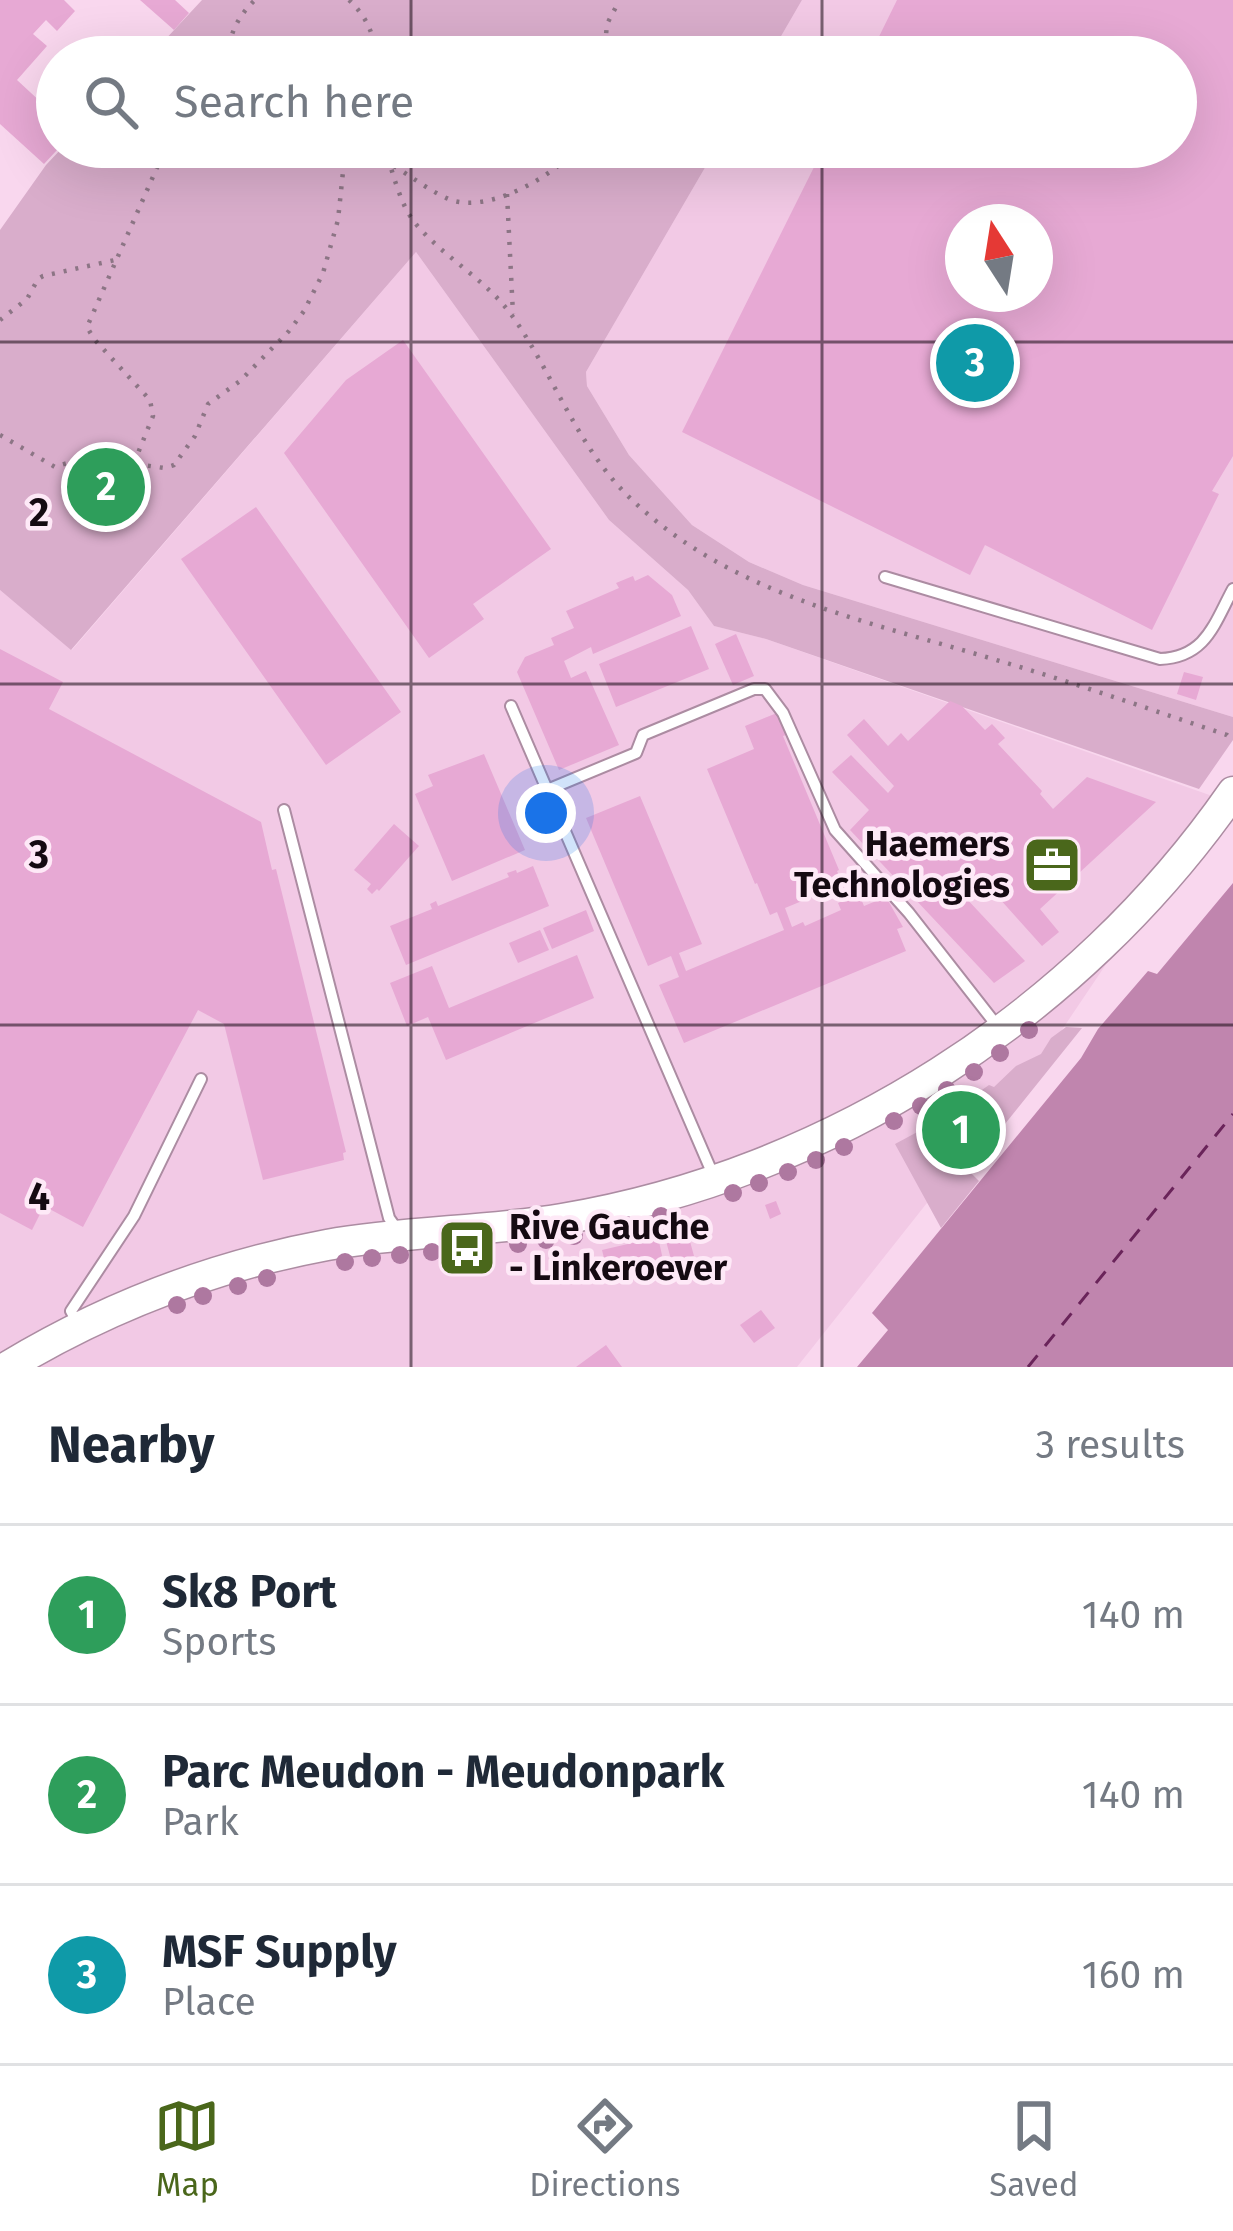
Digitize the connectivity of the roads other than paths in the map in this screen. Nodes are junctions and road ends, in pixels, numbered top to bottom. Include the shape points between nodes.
1 (885, 577) dead end
2 (1233, 589) edge
3 (511, 706) dead end
4 (547, 790) junction
5 (1233, 792) edge
6 (284, 811) dead end
7 (1000, 1030) junction
8 (201, 1078) dead end
9 (716, 1180) junction
10 (402, 1236) junction
11 (80, 1327) junction
12 (7, 1367) edge

1 - 2 lane via 1160,658 1204,642
3 - 4 lane
4 - 7 lane via 636,753 643,735 765,689 835,830
4 - 9 lane
5 - 7 main road via 1132,916
6 - 10 lane via 389,1218
7 - 9 main road via 904,1096
8 - 11 lane via 134,1216 71,1311
9 - 10 main road via 565,1218
10 - 11 main road via 273,1256 170,1287
11 - 12 main road

